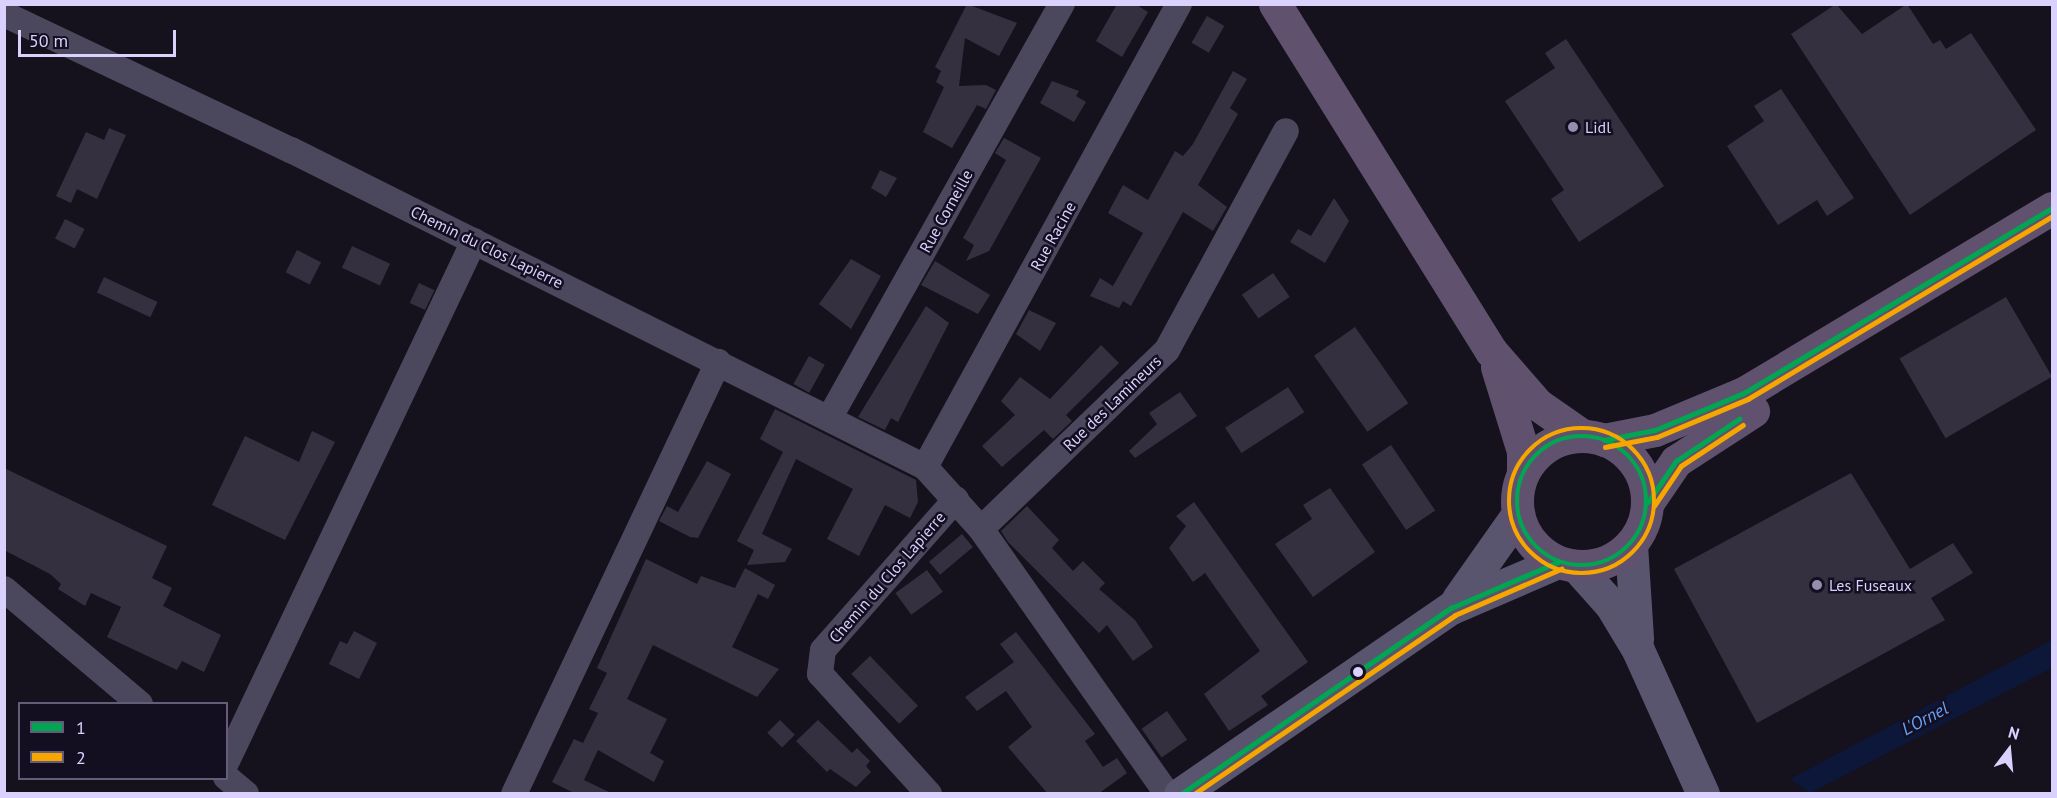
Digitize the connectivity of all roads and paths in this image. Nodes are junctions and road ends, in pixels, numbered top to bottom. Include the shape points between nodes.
1 (1062, 4) edge
2 (1179, 4) edge
3 (1275, 4) edge
4 (4, 14) edge
5 (1286, 131) dead end
6 (2052, 208) edge
7 (2052, 232) edge
8 (474, 241) junction
9 (1491, 351) junction
10 (718, 362) junction
11 (830, 417) junction
12 (1593, 438) junction
13 (925, 467) junction
14 (1523, 473) junction
15 (956, 499) junction
16 (1648, 502) junction
17 (1518, 514) junction
18 (981, 529) junction
19 (1632, 545) junction
20 (1567, 564) junction
21 (4, 588) edge
22 (1451, 608) junction
23 (1638, 650) junction
24 (138, 702) edge
25 (228, 759) edge
26 (228, 779) edge
27 (246, 794) edge
28 (514, 794) edge
29 (929, 794) edge
30 (1167, 794) edge
31 (1180, 794) edge
32 (1703, 794) edge

1 - 11 street, Rue Corneille
2 - 13 street, Rue Racine
3 - 9 main road
4 - 8 street, Chemin du Clos Lapierre
5 - 18 street, Rue des Lamineurs via 1167,350
6 - 12 main road via 1744,393 1655,430
7 - 16 main road via 1700,442 1676,461
8 - 10 street, Chemin du Clos Lapierre
8 - 25 street
9 - 12 main road via 1537,404
9 - 14 main road via 1515,417
10 - 11 street, Chemin du Clos Lapierre
10 - 28 street
11 - 13 street, Chemin du Clos Lapierre
12 - 14 main road via 1548,446
12 - 16 main road via 1636,464
13 - 15 street, Chemin du Clos Lapierre
14 - 17 main road
15 - 18 street, Chemin du Clos Lapierre
15 - 29 street, Chemin du Clos Lapierre via 823,650 820,674
16 - 19 main road
17 - 20 main road via 1532,543
17 - 22 main road
18 - 30 street, Chemin du Clos Lapierre
19 - 20 main road via 1606,562
19 - 23 main road
20 - 22 main road
20 - 23 main road via 1611,605
21 - 24 street
22 - 31 main road
23 - 32 main road
26 - 27 street

